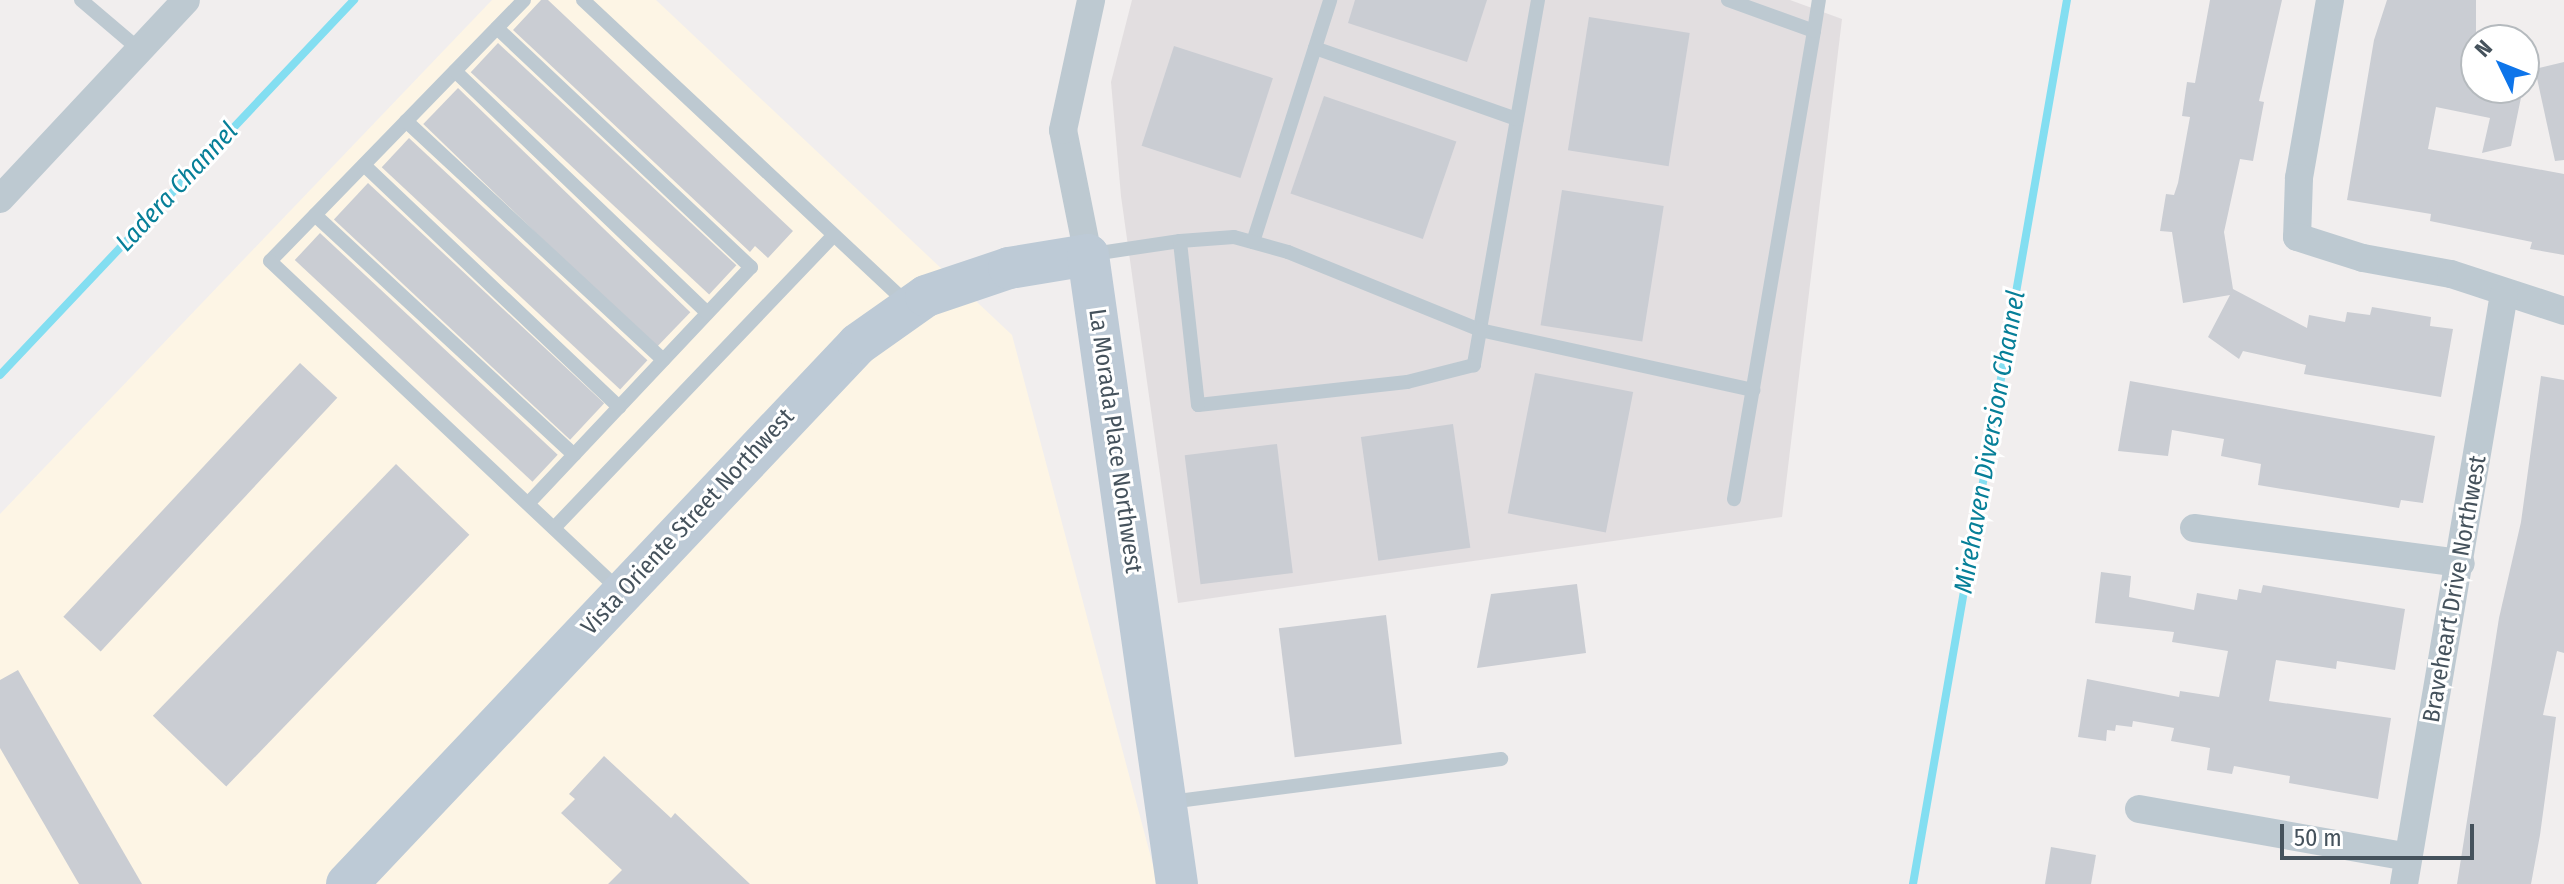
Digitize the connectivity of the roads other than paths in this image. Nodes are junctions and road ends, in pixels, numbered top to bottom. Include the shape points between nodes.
1 (81, 0) edge
2 (186, 0) edge
3 (524, 0) edge
4 (583, 0) edge
5 (1091, 0) edge
6 (1330, 0) edge
7 (1538, 0) edge
8 (1728, 0) edge
9 (1819, 0) edge
10 (2330, 0) edge
11 (497, 28) junction
12 (1814, 31) junction
13 (1315, 48) junction
14 (140, 50) junction
15 (455, 71) junction
16 (1517, 119) junction
17 (406, 121) junction
18 (364, 165) junction
19 (0, 199) edge
20 (315, 215) junction
21 (834, 235) junction
22 (1180, 241) junction
23 (1253, 242) junction
24 (1088, 255) junction
25 (2504, 294) junction
26 (910, 305) junction
27 (2564, 311) edge
28 (707, 313) junction
29 (1480, 330) junction
30 (663, 360) junction
31 (1753, 390) junction
32 (619, 407) junction
33 (574, 455) junction
34 (1734, 499) dead end
35 (528, 504) junction
36 (554, 528) junction
37 (2194, 528) dead end
38 (2461, 563) junction
39 (621, 592) junction
40 (1501, 759) dead end
41 (1166, 803) junction
42 (2139, 809) dead end
43 (2406, 870) edge
44 (356, 881) edge
45 (1177, 884) edge

1 - 14 lane
2 - 14 street
3 - 11 lane
4 - 21 lane
5 - 24 street, La Morada Place Northwest via 1063,130
6 - 13 lane
7 - 16 lane
8 - 12 lane
9 - 12 lane
10 - 25 street via 2299,178 2297,237 2363,258 2451,274
11 - 15 lane
11 - 28 lane via 751,267
12 - 31 lane
13 - 16 lane
13 - 23 lane
14 - 19 street
15 - 17 lane
15 - 28 lane
16 - 29 lane
17 - 18 lane
17 - 30 lane
18 - 20 lane
18 - 32 lane
20 - 33 lane
20 - 35 lane via 270,261
21 - 26 lane
21 - 36 lane
22 - 23 lane via 1234,237
22 - 24 lane
22 - 29 lane via 1198,405 1407,382 1474,365
23 - 29 lane
24 - 26 street, Vista Oriente Street Northwest via 983,275
24 - 41 street, La Morada Place Northwest
25 - 27 street
25 - 38 street, Braveheart Drive Northwest
26 - 39 street, Vista Oriente Street Northwest via 830,371
28 - 30 lane
29 - 31 lane
30 - 32 lane
31 - 34 lane
32 - 33 lane
33 - 35 lane
35 - 36 lane
36 - 39 lane
37 - 38 street
38 - 43 street, Braveheart Drive Northwest
39 - 44 street, Vista Oriente Street Northwest
40 - 41 lane
41 - 45 street, La Morada Place Northwest
42 - 43 street

